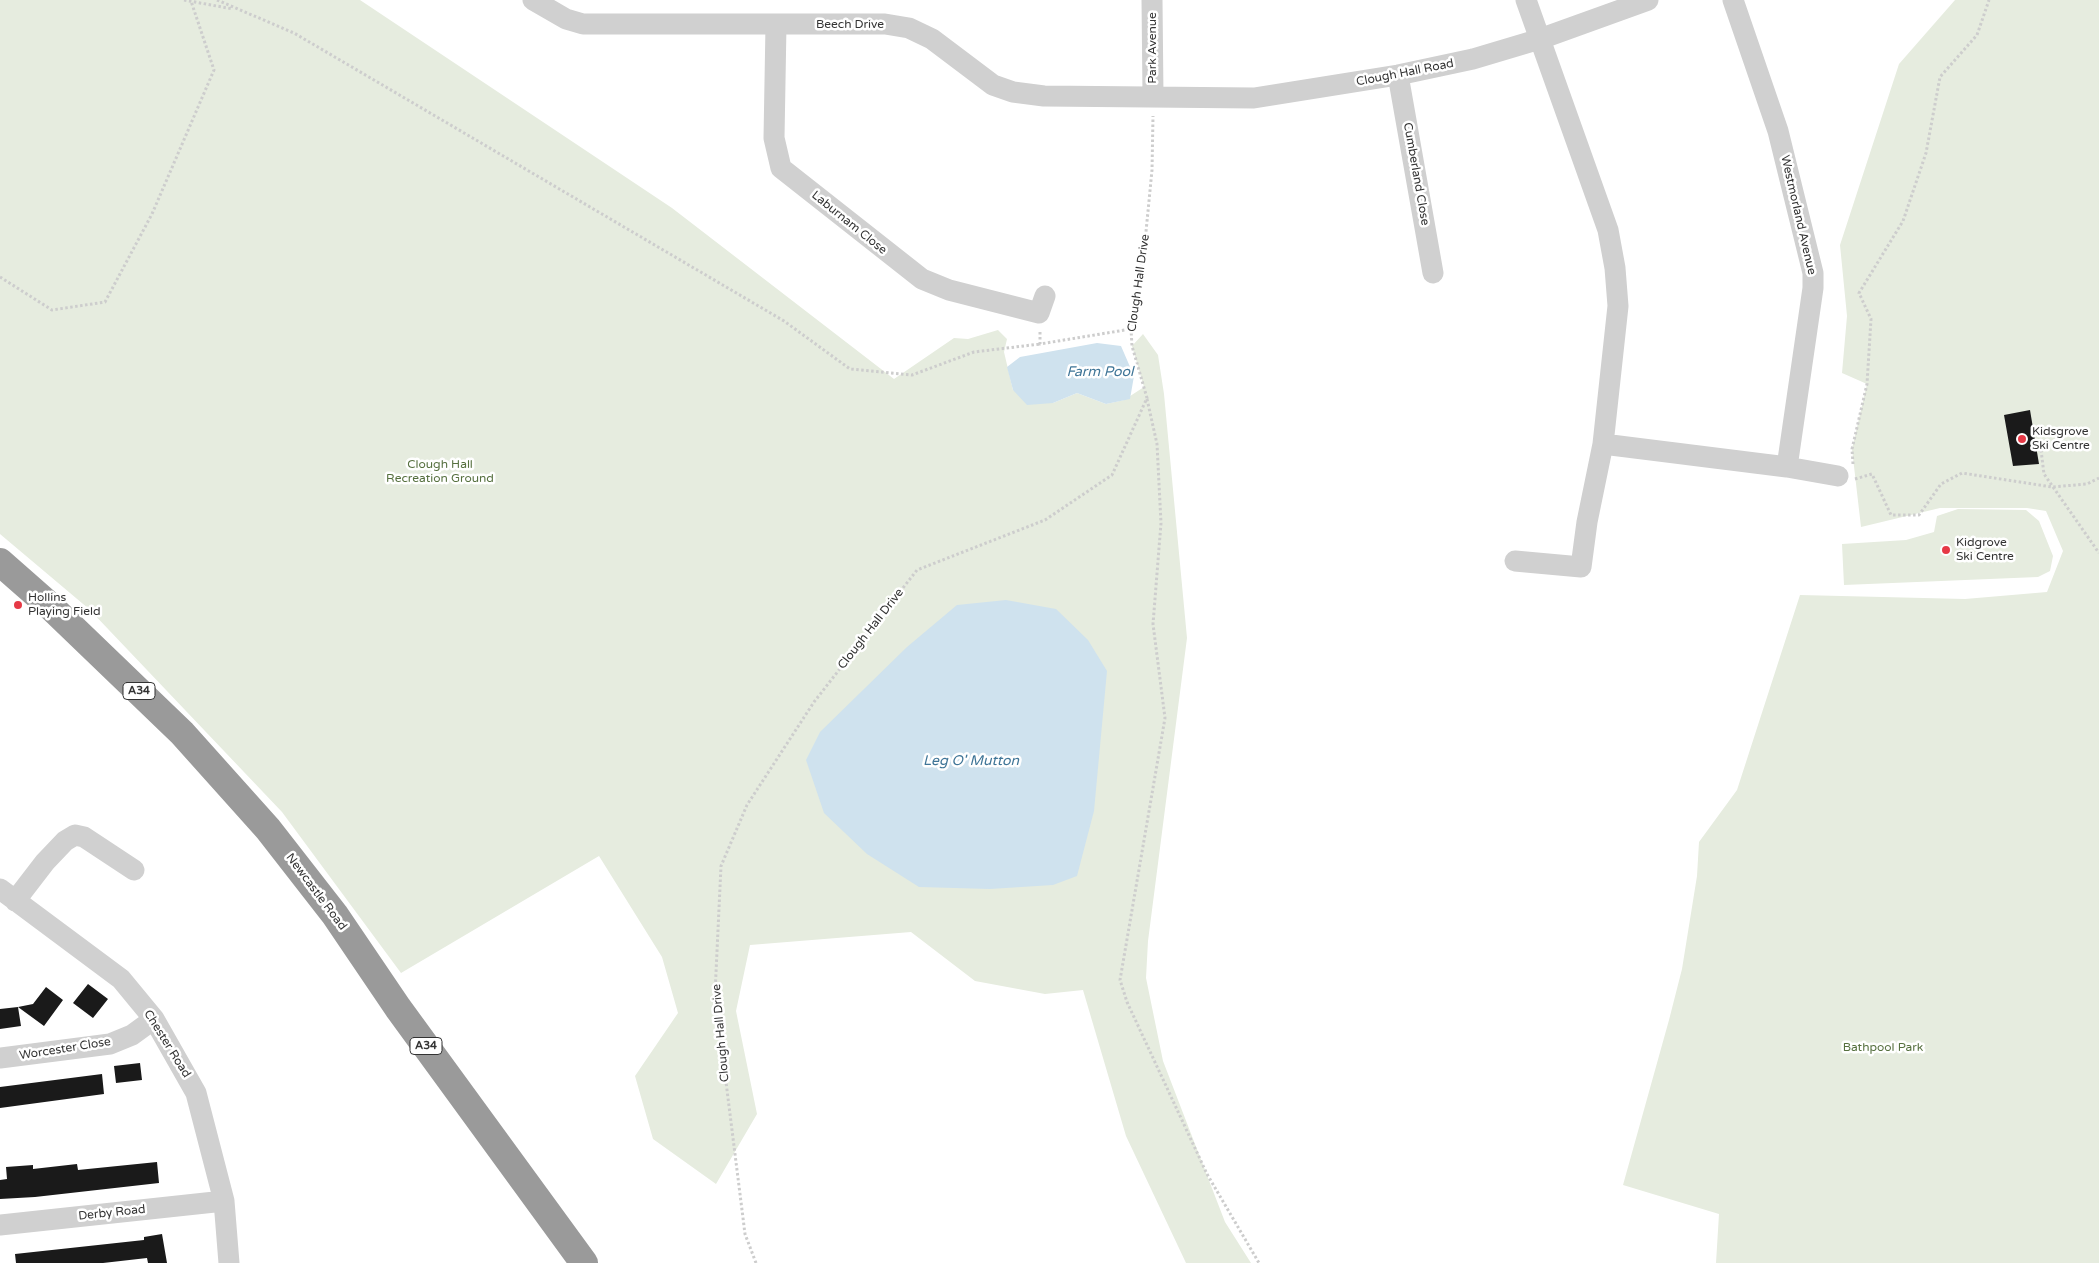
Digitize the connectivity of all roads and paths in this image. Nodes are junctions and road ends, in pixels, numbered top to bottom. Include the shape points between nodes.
1 (184, 0) edge
2 (217, 0) edge
3 (533, 0) edge
4 (1152, 0) edge
5 (1526, 0) edge
6 (1648, 0) edge
7 (1733, 0) edge
8 (1989, 0) edge
9 (191, 1) edge
10 (239, 10) junction
11 (776, 25) junction
12 (1540, 39) junction
13 (1398, 75) junction
14 (1153, 96) junction
15 (1433, 273) dead end
16 (0, 277) edge
17 (1042, 304) joint
18 (1131, 329) junction
19 (1040, 344) junction
20 (1147, 398) junction
21 (1603, 444) junction
22 (2041, 450) dead end
23 (1787, 467) junction
24 (1846, 478) junction
25 (2099, 478) edge
26 (2052, 487) junction
27 (2099, 554) edge
28 (1515, 560) dead end
29 (0, 562) edge
30 (134, 870) dead end
31 (5, 897) edge
32 (154, 1020) junction
33 (0, 1058) edge
34 (224, 1201) junction
35 (0, 1225) edge
36 (229, 1263) edge
37 (584, 1263) edge
38 (756, 1263) edge
39 (1259, 1263) edge

1 - 9 path
2 - 10 path
3 - 11 street, Beech Drive via 566,19 583,24
4 - 14 street, Park Avenue
5 - 12 street
6 - 12 street, Clough Hall Road
7 - 23 street, Westmorland Avenue via 1778,131 1813,273 1814,288
8 - 24 path via 1977,35 1940,77 1926,153 1903,221 1859,293 1871,319 1867,384
9 - 10 path
9 - 16 path via 214,70 152,214 105,302 52,310
10 - 19 path via 294,34 597,210 784,321 850,369 912,375 974,352
11 - 14 street, Beech Drive via 885,24 909,28 932,39 993,85 1013,92 1044,96
11 - 17 street, Laburnam Close via 774,138 782,168 922,279 949,290
12 - 13 street, Clough Hall Road via 1473,59
12 - 21 street via 1608,230 1615,268 1618,306
13 - 14 street, Clough Hall Road via 1254,98
13 - 15 street, Cumberland Close
14 - 18 path, Clough Hall Drive via 1152,170
17 - 19 path
18 - 19 path
18 - 20 path, Clough Hall Drive via 1132,346
20 - 38 path, Clough Hall Drive via 1112,475 1045,520 917,570 814,702 747,805 721,866 715,994 745,1234
20 - 39 path via 1157,444 1161,523 1154,624 1165,718 1120,980 1127,1002 1207,1174
21 - 23 street
21 - 28 street via 1581,567
22 - 26 path via 2044,474
23 - 24 street
24 - 26 path via 1872,474 1891,515 1919,515 1941,484 1962,473
25 - 26 path via 2087,484
26 - 27 path
29 - 37 highway, Newcastle Road / A34 via 182,733 268,829 335,916
30 - 31 street via 76,835 65,841
31 - 32 street, Chester Road via 121,979
32 - 33 street, Worcester Close via 132,1035 110,1044
32 - 34 street, Chester Road via 196,1093
34 - 35 street, Derby Road
34 - 36 street, Chester Road

